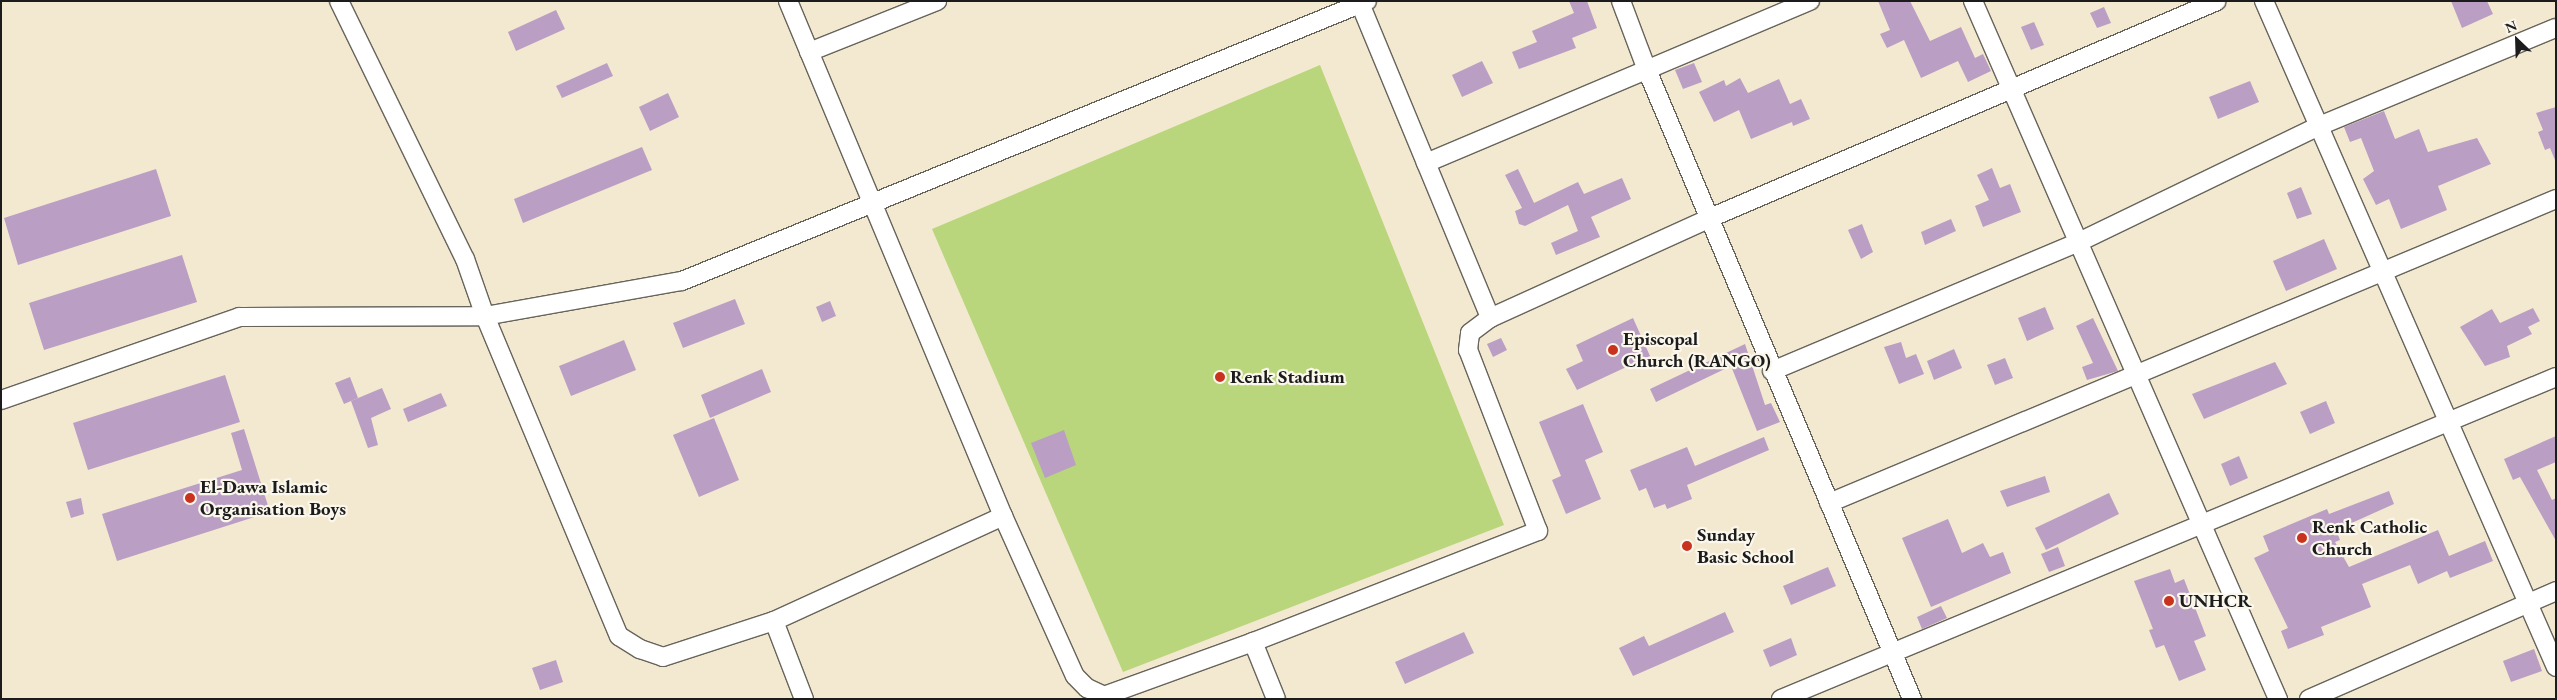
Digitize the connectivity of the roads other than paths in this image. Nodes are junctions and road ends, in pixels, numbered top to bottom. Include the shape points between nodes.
1 (788, 1) edge
2 (937, 1) edge
3 (1621, 1) edge
4 (1810, 1) edge
5 (1973, 1) edge
6 (2218, 1) edge
7 (2264, 1) edge
8 (343, 2) edge
9 (1362, 2) edge
10 (2556, 28) edge
11 (809, 52) junction
12 (1647, 70) junction
13 (2010, 88) junction
14 (2319, 126) junction
15 (1426, 163) junction
16 (2556, 199) edge
17 (873, 204) junction
18 (1710, 218) junction
19 (2079, 242) junction
20 (2385, 271) junction
21 (485, 316) junction
22 (1490, 318) junction
23 (1772, 371) junction
24 (2137, 375) junction
25 (2556, 377) edge
26 (1, 400) edge
27 (2450, 420) junction
28 (1829, 503) junction
29 (1002, 516) junction
30 (2201, 523) junction
31 (2556, 591) edge
32 (2529, 602) junction
33 (774, 620) junction
34 (1253, 642) junction
35 (1892, 652) junction
36 (2556, 667) edge
37 (804, 699) edge
38 (1276, 699) edge
39 (1781, 699) edge
40 (1912, 699) edge
41 (2278, 699) edge
42 (2309, 699) edge

1 - 11 street
2 - 11 street
3 - 12 street
4 - 12 street
5 - 13 street
6 - 13 street
7 - 14 street
8 - 21 street via 465,259
9 - 15 street
9 - 17 street
10 - 14 street
11 - 17 street
12 - 15 street
12 - 18 street
13 - 18 street
13 - 19 street
14 - 19 street
14 - 20 street
15 - 22 street
16 - 20 street
17 - 21 street via 682,281
17 - 29 street
18 - 22 street
18 - 23 street
19 - 23 street
19 - 24 street
20 - 24 street
20 - 27 street
21 - 26 street via 239,317
21 - 33 street via 619,636 640,649 663,657
22 - 34 street via 1470,333 1468,350 1538,531
23 - 28 street
24 - 28 street
24 - 30 street
25 - 27 street
27 - 30 street
27 - 32 street
28 - 35 street
29 - 33 street
29 - 34 street via 1075,676 1087,688 1104,696
30 - 35 street
30 - 41 street
31 - 32 street
32 - 36 street
32 - 42 street
33 - 37 street
34 - 38 street
35 - 39 street
35 - 40 street

